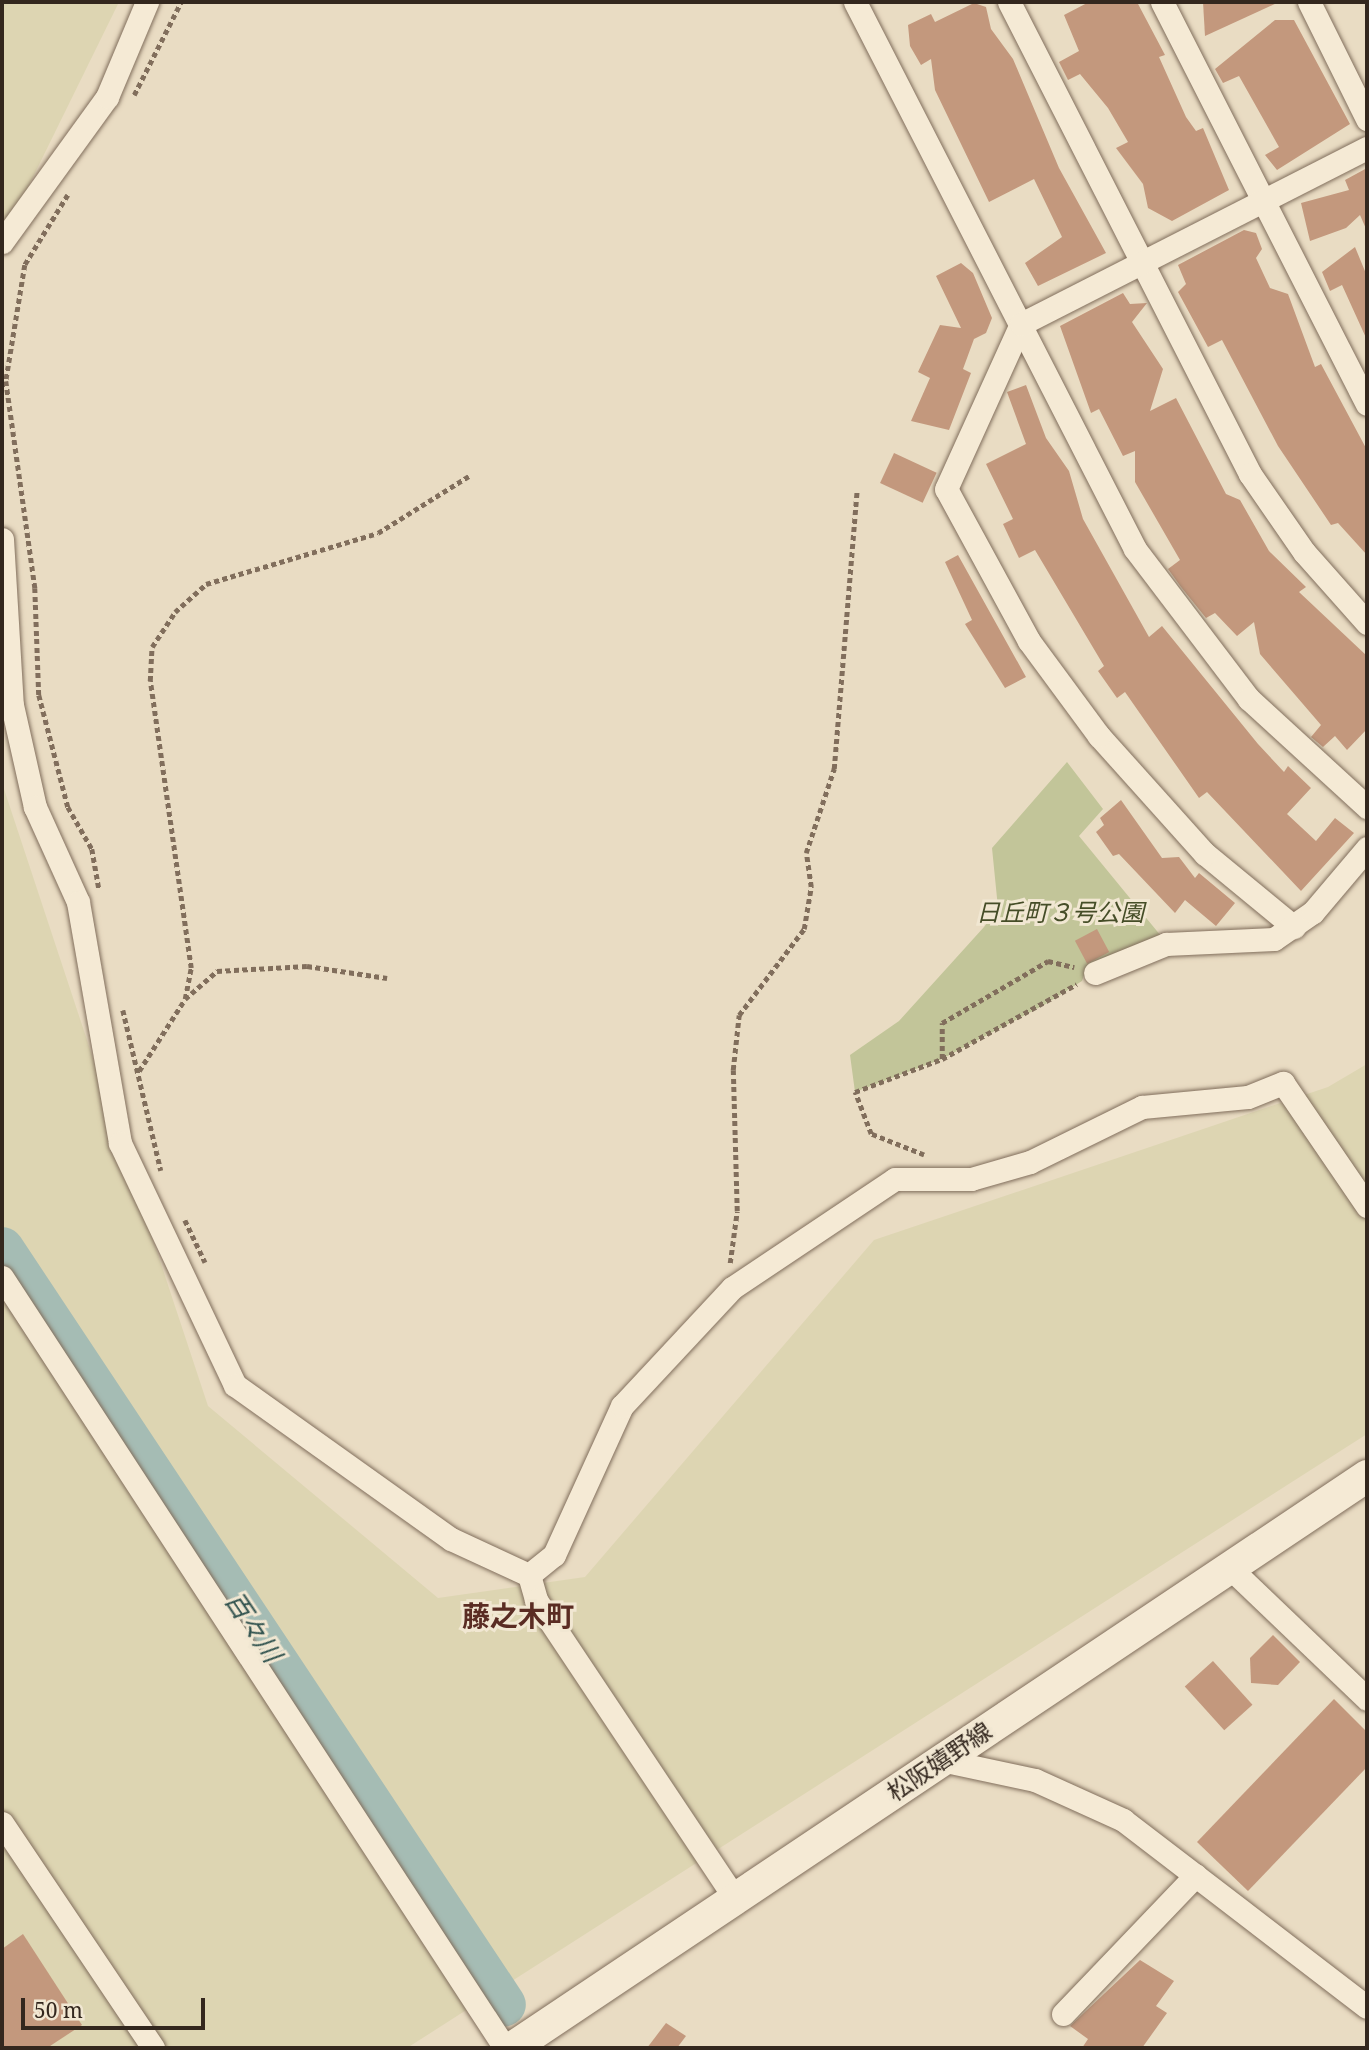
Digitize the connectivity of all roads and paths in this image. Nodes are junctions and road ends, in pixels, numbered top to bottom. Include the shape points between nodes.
1 (147, 2) edge
2 (181, 2) edge
3 (856, 2) edge
4 (1009, 2) edge
5 (1162, 2) edge
6 (1309, 2) edge
7 (127, 102) dead end
8 (1367, 119) edge
9 (1367, 148) edge
10 (76, 182) dead end
11 (1261, 199) junction
12 (2, 242) edge
13 (1140, 263) junction
14 (1021, 324) junction
15 (1367, 404) edge
16 (469, 476) dead end
17 (857, 490) dead end
18 (2, 539) edge
19 (1367, 623) edge
20 (7, 708) edge
21 (1367, 807) edge
22 (1367, 848) edge
23 (102, 901) dead end
24 (1294, 927) junction
25 (1095, 973) junction
26 (387, 978) dead end
27 (185, 999) junction
28 (121, 1001) dead end
29 (943, 1059) junction
30 (138, 1072) junction
31 (971, 1179) junction
32 (165, 1186) dead end
33 (1367, 1206) edge
34 (178, 1208) dead end
35 (206, 1266) dead end
36 (2, 1277) edge
37 (732, 1288) junction
38 (1367, 1476) edge
39 (1228, 1566) junction
40 (529, 1575) junction
41 (1367, 1699) edge
42 (941, 1760) junction
43 (2, 1823) edge
44 (1196, 1875) junction
45 (734, 1897) junction
46 (1367, 2007) edge
47 (1063, 2014) dead end
48 (153, 2048) edge
49 (505, 2048) edge
50 (512, 2048) edge

1 - 12 street via 107,97
2 - 7 path via 144,85
3 - 14 street
4 - 13 street
5 - 11 street
6 - 8 street
9 - 11 street
10 - 23 path via 25,265 6,381 35,588 39,695 68,807 92,849
11 - 13 street
11 - 15 street
13 - 14 street
13 - 19 street via 1267,500
14 - 21 street via 1135,549 1166,596 1272,723
14 - 24 street via 946,489 1029,641 1098,736 1205,854
16 - 27 path via 378,533 206,584 175,612 152,647 150,681 191,968
17 - 37 path via 834,769 806,853 811,887 804,929 739,1015 733,1070
18 - 20 street
20 - 40 street via 35,807 78,902 120,1143 235,1385 451,1539
22 - 24 street
24 - 25 street via 1274,939 1166,944
25 - 29 path
25 - 29 path via 1048,961 942,1023
26 - 27 path via 307,966 217,971
27 - 30 path
28 - 30 path
29 - 31 path via 855,1092 872,1134
30 - 32 path
31 - 33 street via 1030,1162 1142,1107 1248,1097 1283,1083
31 - 37 street via 895,1179
34 - 35 path
36 - 49 street
37 - 40 street via 622,1406 554,1555
38 - 39 main road, 松阪嬉野線
39 - 41 street
39 - 42 main road, 松阪嬉野線
40 - 45 street via 536,1600
42 - 44 street via 1035,1780 1132,1825
42 - 45 main road, 松阪嬉野線
43 - 48 street
44 - 46 street
44 - 47 street
45 - 50 main road, 松阪嬉野線

